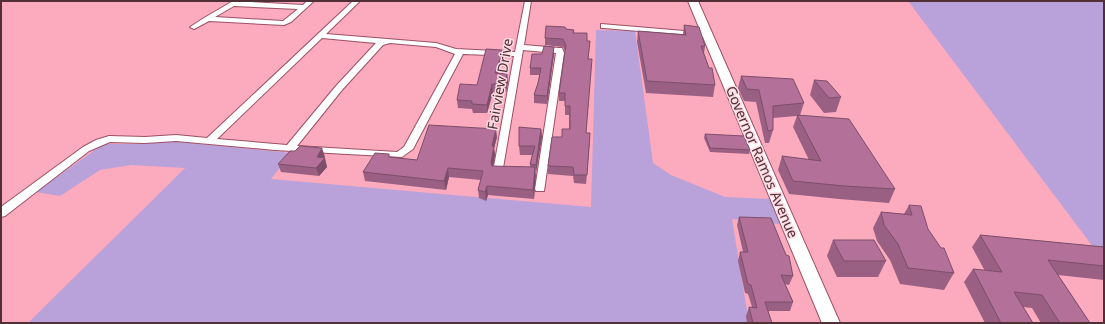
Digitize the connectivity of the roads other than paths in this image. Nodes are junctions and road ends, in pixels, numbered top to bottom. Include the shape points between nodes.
1 (311, 1) edge
2 (357, 1) edge
3 (528, 1) edge
4 (693, 1) edge
5 (235, 3) edge
6 (303, 7) junction
7 (206, 19) junction
8 (604, 26) dead end
9 (194, 27) dead end
10 (708, 35) junction
11 (321, 36) junction
12 (384, 42) junction
13 (519, 50) junction
14 (460, 52) junction
15 (210, 140) junction
16 (290, 148) junction
17 (498, 172) edge
18 (540, 189) dead end
19 (1, 213) edge
20 (831, 323) edge

1 - 6 street
2 - 11 street
3 - 13 street, Fairview Drive
4 - 10 main road, Governor Ramos Avenue
5 - 6 street
5 - 7 street
6 - 7 street via 284,23
7 - 9 street
8 - 10 street
10 - 20 main road, Governor Ramos Avenue
11 - 12 street
11 - 15 street
12 - 14 street via 436,45
12 - 16 street via 376,46
13 - 14 street
13 - 17 street, Fairview Drive
13 - 18 street via 552,49 559,50 560,53
14 - 16 street via 404,153 395,155
15 - 16 street
15 - 19 street via 176,138 99,142

